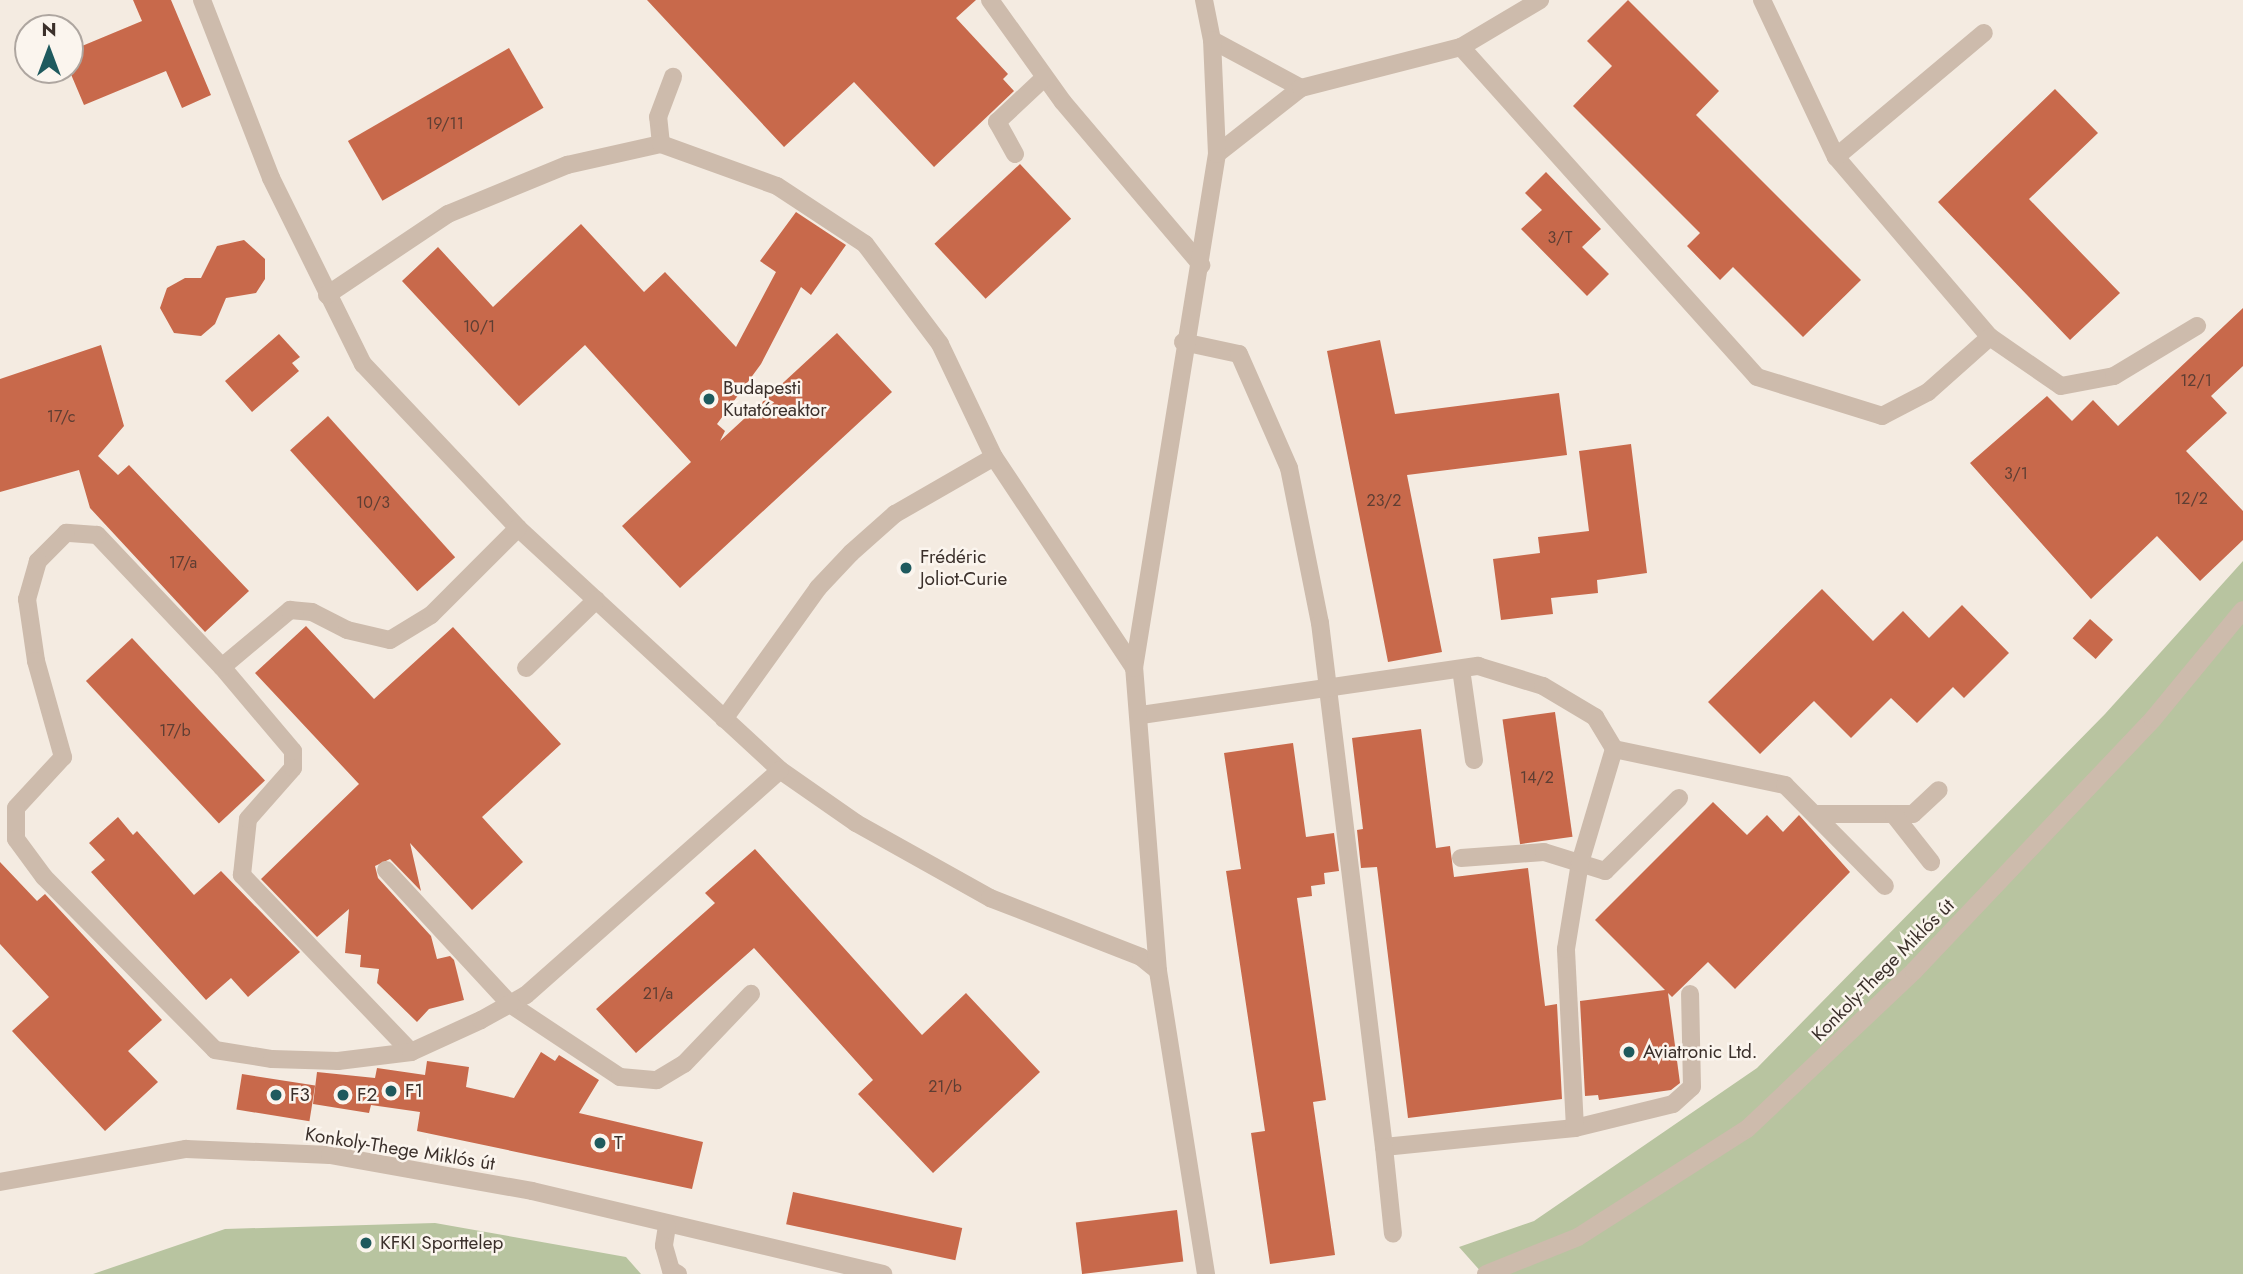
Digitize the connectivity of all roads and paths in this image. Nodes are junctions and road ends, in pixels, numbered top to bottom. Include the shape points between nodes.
1 (202, 0) edge
2 (990, 0) edge
3 (1204, 0) edge
4 (1540, 0) edge
5 (1762, 0) edge
6 (1984, 33) dead end
7 (1212, 40) junction
8 (1461, 47) junction
9 (673, 77) dead end
10 (1044, 78) junction
11 (1301, 88) junction
12 (661, 144) junction
13 (1015, 154) dead end
14 (1217, 154) junction
15 (1836, 157) junction
16 (1201, 265) junction
17 (327, 295) junction
18 (2197, 326) dead end
19 (1990, 337) junction
20 (1183, 342) junction
21 (994, 457) junction
22 (519, 528) junction
23 (596, 600) junction
24 (2243, 610) edge
25 (222, 667) junction
26 (526, 668) dead end
27 (1134, 668) junction
28 (1461, 669) junction
29 (1326, 685) junction
30 (1141, 715) junction
31 (724, 719) junction
32 (1614, 749) junction
33 (1474, 760) dead end
34 (780, 770) junction
35 (1939, 790) dead end
36 (1679, 798) dead end
37 (1816, 814) junction
38 (1894, 815) junction
39 (1461, 858) dead end
40 (1931, 862) dead end
41 (1580, 863) junction
42 (386, 870) dead end
43 (1885, 886) dead end
44 (1158, 971) junction
45 (751, 993) dead end
46 (1690, 994) dead end
47 (510, 1004) junction
48 (411, 1052) junction
49 (1575, 1128) junction
50 (1384, 1147) junction
51 (0, 1182) edge
52 (667, 1226) junction
53 (1393, 1234) dead end
54 (678, 1274) edge
55 (883, 1274) edge
56 (1206, 1274) edge
57 (1486, 1274) edge

1 - 17 street via 271,178
2 - 10 street
3 - 7 street
4 - 8 street
5 - 15 street
6 - 15 street
7 - 11 street
7 - 14 street
8 - 11 street
8 - 19 street via 1756,377 1882,416 1928,392
9 - 12 street via 658,117
10 - 13 street via 997,122
10 - 16 street
11 - 14 street
12 - 17 street via 567,165 448,214
12 - 21 street via 777,186 865,244 940,344
14 - 16 street
15 - 19 street
16 - 20 street
17 - 22 street via 363,365
18 - 19 street via 2114,376 2061,386
20 - 27 street
20 - 29 street via 1239,354 1289,467 1320,623
21 - 27 street
21 - 31 street via 895,514 851,553 818,588
22 - 23 street
22 - 25 street via 430,615 390,640 347,630 312,612 290,610
23 - 26 street
23 - 31 street
24 - 57 street, Konkoly-Thege Miklós út via 2153,719 1914,971 1747,1129 1578,1237
25 - 48 street via 293,751 293,768 248,818 242,875
25 - 48 street via 97,535 66,533 38,561 27,599 36,661 63,757 16,808 16,839 44,877 215,1050 272,1059 338,1061
27 - 30 street
28 - 29 street
28 - 32 street via 1478,666 1543,686 1595,717
28 - 33 street
29 - 30 street
29 - 50 street
30 - 44 street
31 - 34 street
32 - 37 street via 1785,785
32 - 41 street
34 - 44 street via 856,823 990,898 1141,957
34 - 47 street
35 - 38 street via 1913,814
36 - 41 street via 1605,871
37 - 38 street
37 - 43 street
38 - 40 street
39 - 41 street via 1544,852
41 - 49 street via 1566,949
42 - 47 street
44 - 56 street
45 - 47 street via 684,1064 657,1080 620,1077
46 - 49 street via 1692,1087 1673,1104
47 - 48 street
49 - 50 street
50 - 53 street
51 - 52 street, Konkoly-Thege Miklós út via 186,1149 330,1155 533,1191
52 - 54 street via 664,1246 671,1270
52 - 55 street, Konkoly-Thege Miklós út

